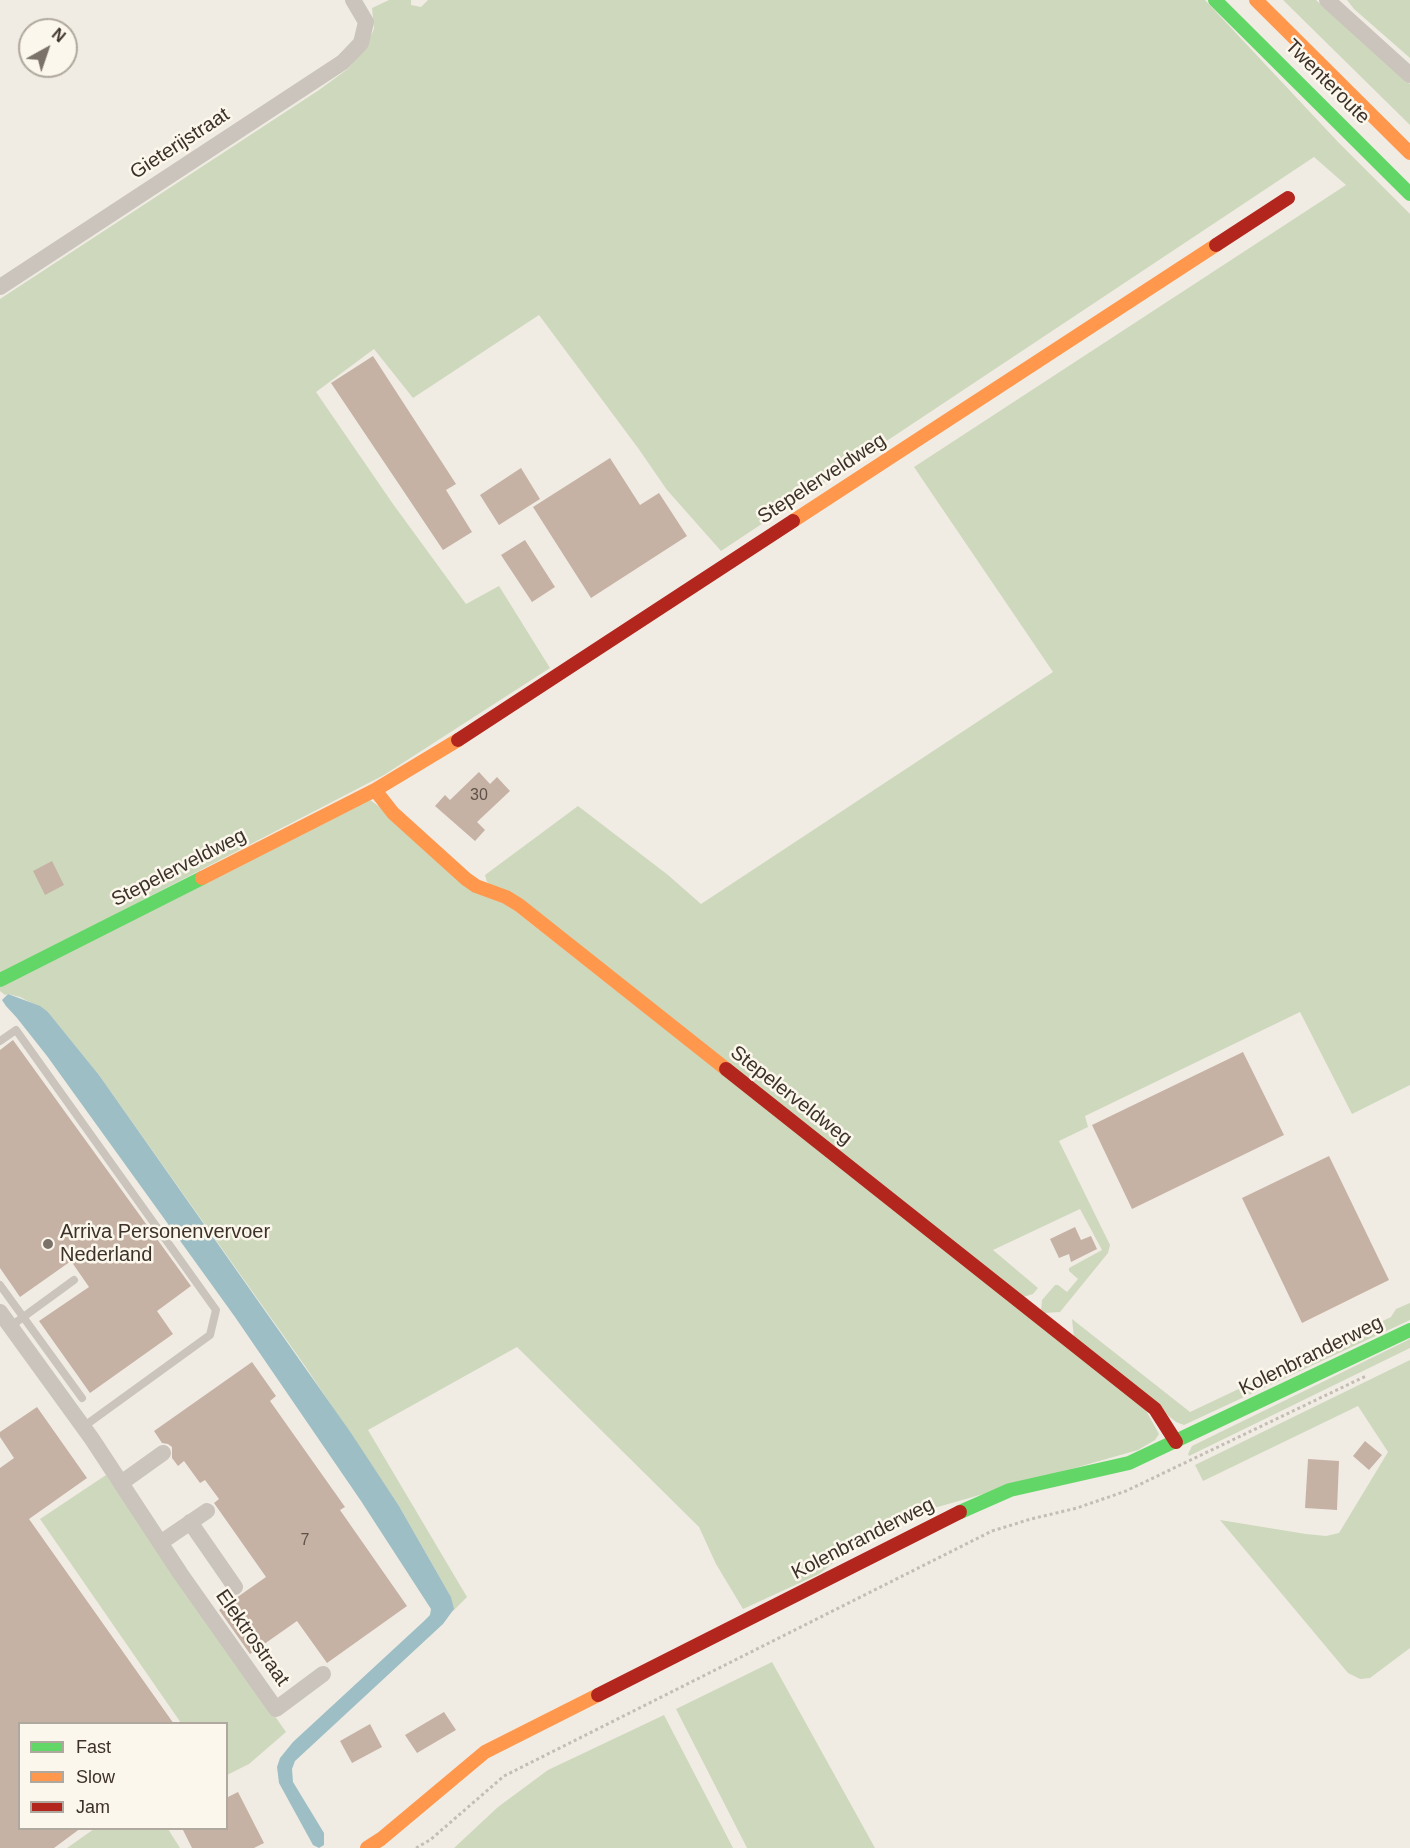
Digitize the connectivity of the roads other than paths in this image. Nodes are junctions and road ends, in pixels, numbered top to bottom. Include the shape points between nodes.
1 (353, 0) edge
2 (1215, 0) edge
3 (1256, 0) edge
4 (1327, 0) edge
5 (1410, 75) edge
6 (1387, 130) junction
7 (1410, 148) edge
8 (1410, 153) edge
9 (1410, 194) edge
10 (1288, 198) dead end
11 (0, 287) edge
12 (375, 790) junction
13 (0, 980) edge
14 (0, 1041) edge
15 (74, 1280) dead end
16 (0, 1285) edge
17 (0, 1312) edge
18 (18, 1321) junction
19 (1410, 1330) edge
20 (55, 1373) junction
21 (82, 1398) dead end
22 (83, 1427) junction
23 (1176, 1442) junction
24 (163, 1453) dead end
25 (121, 1483) junction
26 (207, 1511) dead end
27 (190, 1522) junction
28 (160, 1543) junction
29 (235, 1587) dead end
30 (323, 1674) dead end
31 (367, 1848) edge

1 - 11 street, Gieterijstraat via 366,22 361,43 343,62
2 - 9 main road, Twenteroute
3 - 6 main road, Twenteroute
4 - 5 street
6 - 7 main road
6 - 8 main road, Twenteroute
10 - 12 main road, Stepelerveldweg
12 - 13 main road, Stepelerveldweg
12 - 23 main road, Stepelerveldweg via 393,813 466,879 507,897 528,912 1155,1409
14 - 22 lane via 16,1029 216,1310 210,1335
15 - 18 lane
16 - 18 lane
17 - 18 street, Elektrostraat
18 - 20 street, Elektrostraat
19 - 23 main road, Kolenbranderweg
20 - 21 lane
20 - 22 street, Elektrostraat
22 - 25 street, Elektrostraat
23 - 31 main road, Kolenbranderweg via 1129,1462 1010,1490 911,1537 484,1752
24 - 25 street
25 - 28 street, Elektrostraat
26 - 27 street
27 - 28 street
27 - 29 street, Elektrostraat
28 - 30 street, Elektrostraat via 276,1709

